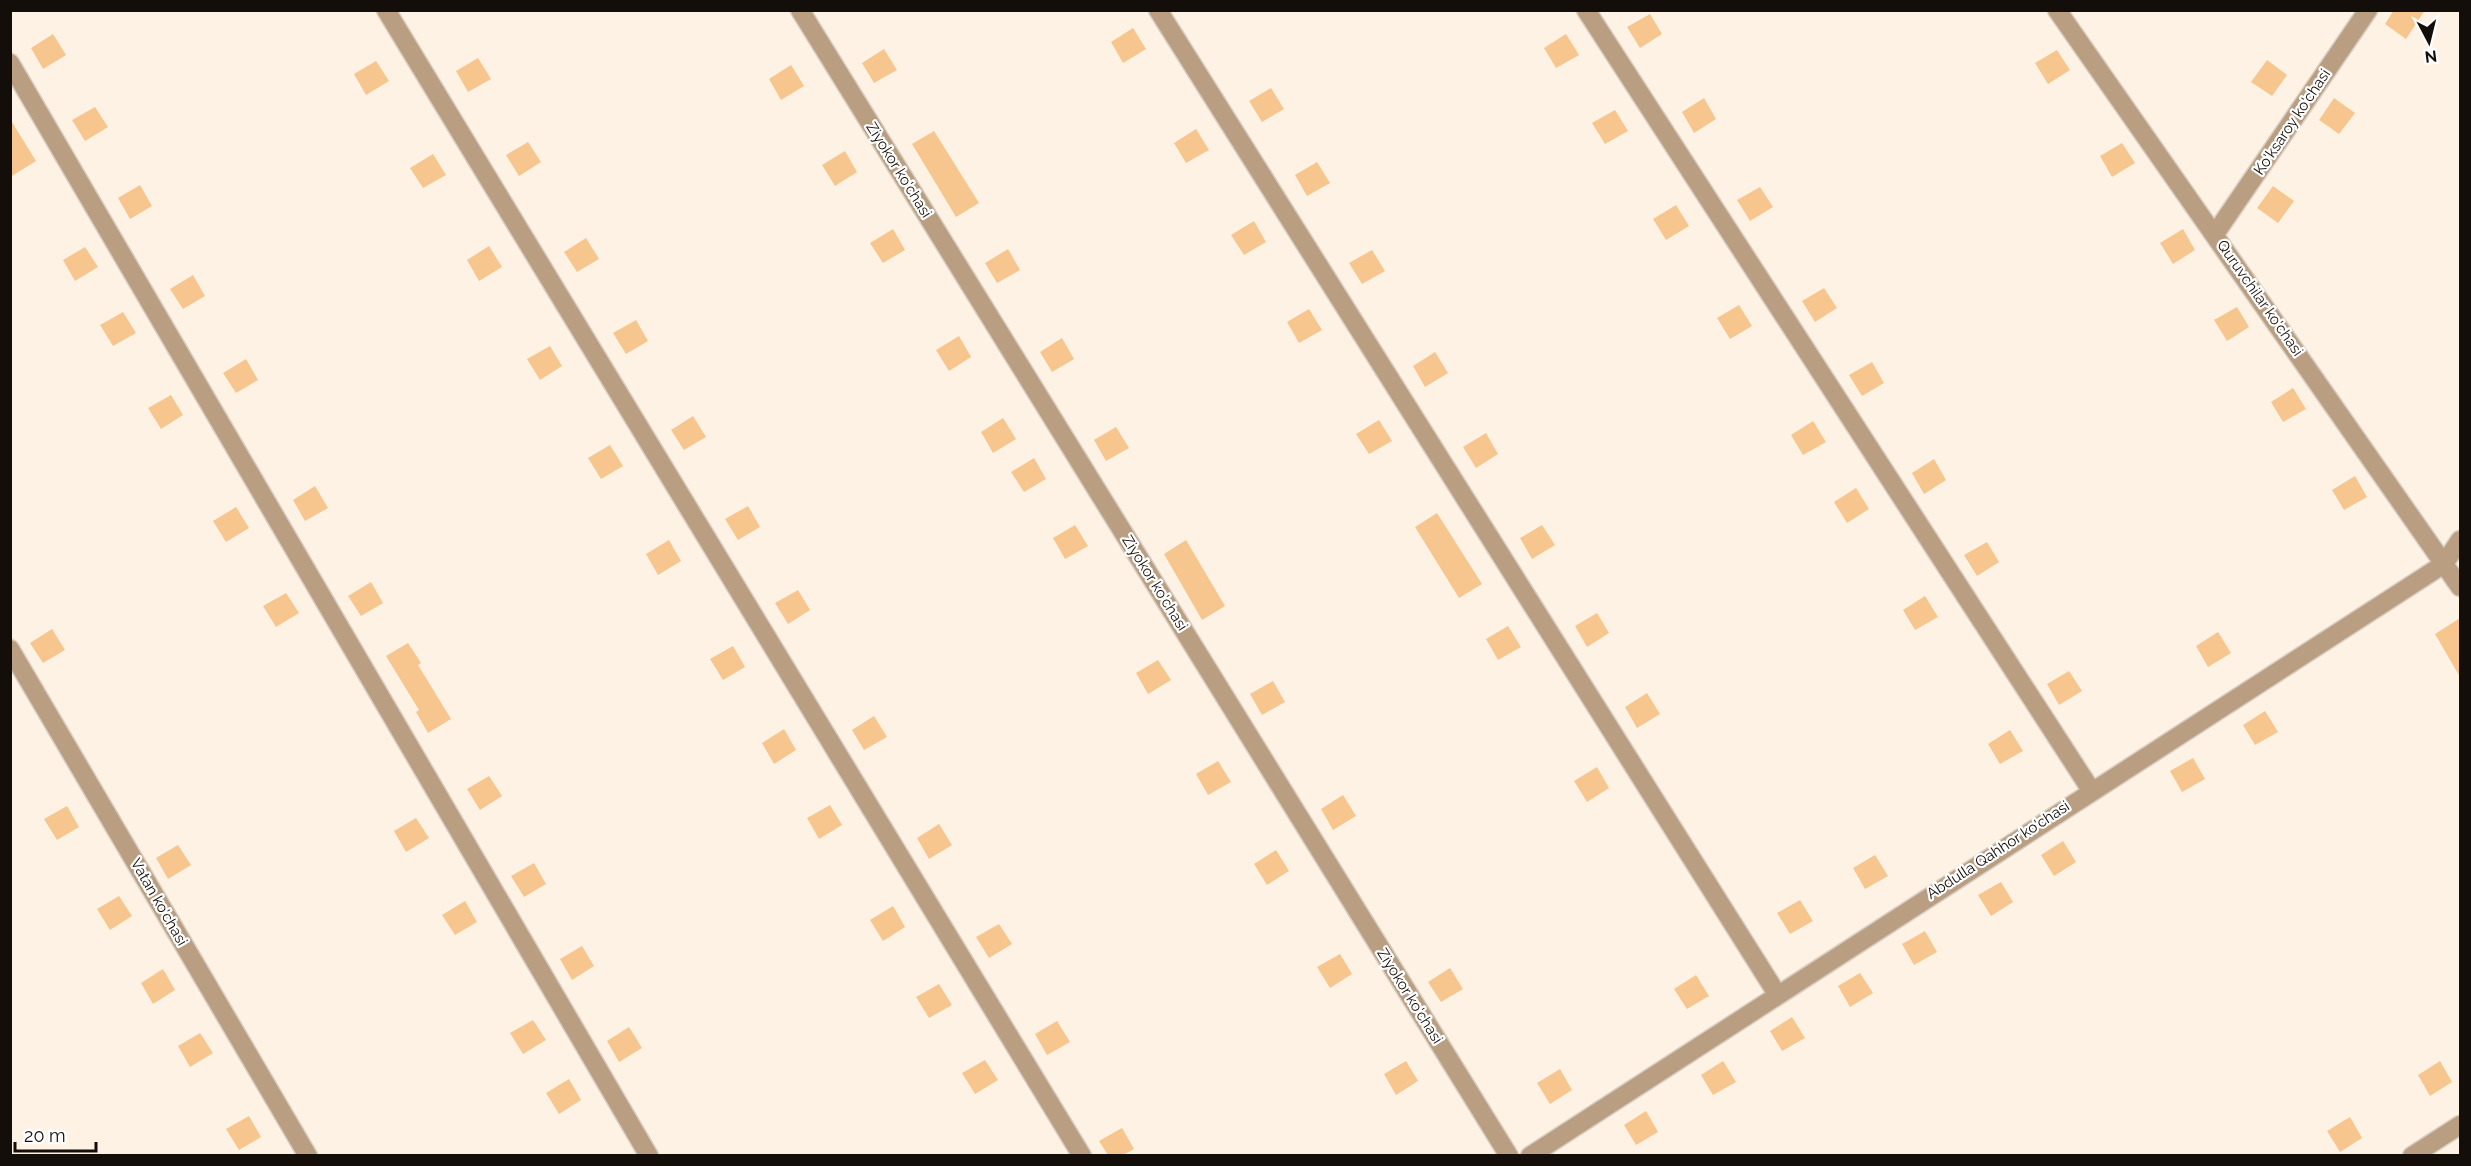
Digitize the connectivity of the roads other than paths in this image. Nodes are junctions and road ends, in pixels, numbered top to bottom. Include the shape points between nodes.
1 (386, 10) edge
2 (800, 10) edge
3 (1158, 10) edge
4 (1586, 10) edge
5 (2057, 10) edge
6 (2368, 10) edge
7 (10, 63) edge
8 (2215, 234) junction
9 (2460, 540) edge
10 (2444, 564) junction
11 (2460, 587) edge
12 (10, 649) edge
13 (2091, 790) junction
14 (1777, 994) junction
15 (2460, 1125) edge
16 (308, 1155) edge
17 (650, 1155) edge
18 (1082, 1155) edge
19 (1509, 1155) edge
20 (1530, 1155) edge
21 (2412, 1155) edge

1 - 18 street
2 - 19 street, Ziyokor ko'chasi
3 - 14 street
4 - 13 street
5 - 8 street, Quruvchilar ko'chasi
6 - 8 street, Ko'ksaroy ko'chasi
7 - 17 street
8 - 10 street, Quruvchilar ko'chasi
9 - 10 street, Abdulla Qahhor ko'chasi
10 - 11 street, Quruvchilar ko'chasi
10 - 13 street, Abdulla Qahhor ko'chasi
12 - 16 street, Vatan ko'chasi
13 - 14 street, Abdulla Qahhor ko'chasi
14 - 20 street, Abdulla Qahhor ko'chasi
15 - 21 street

